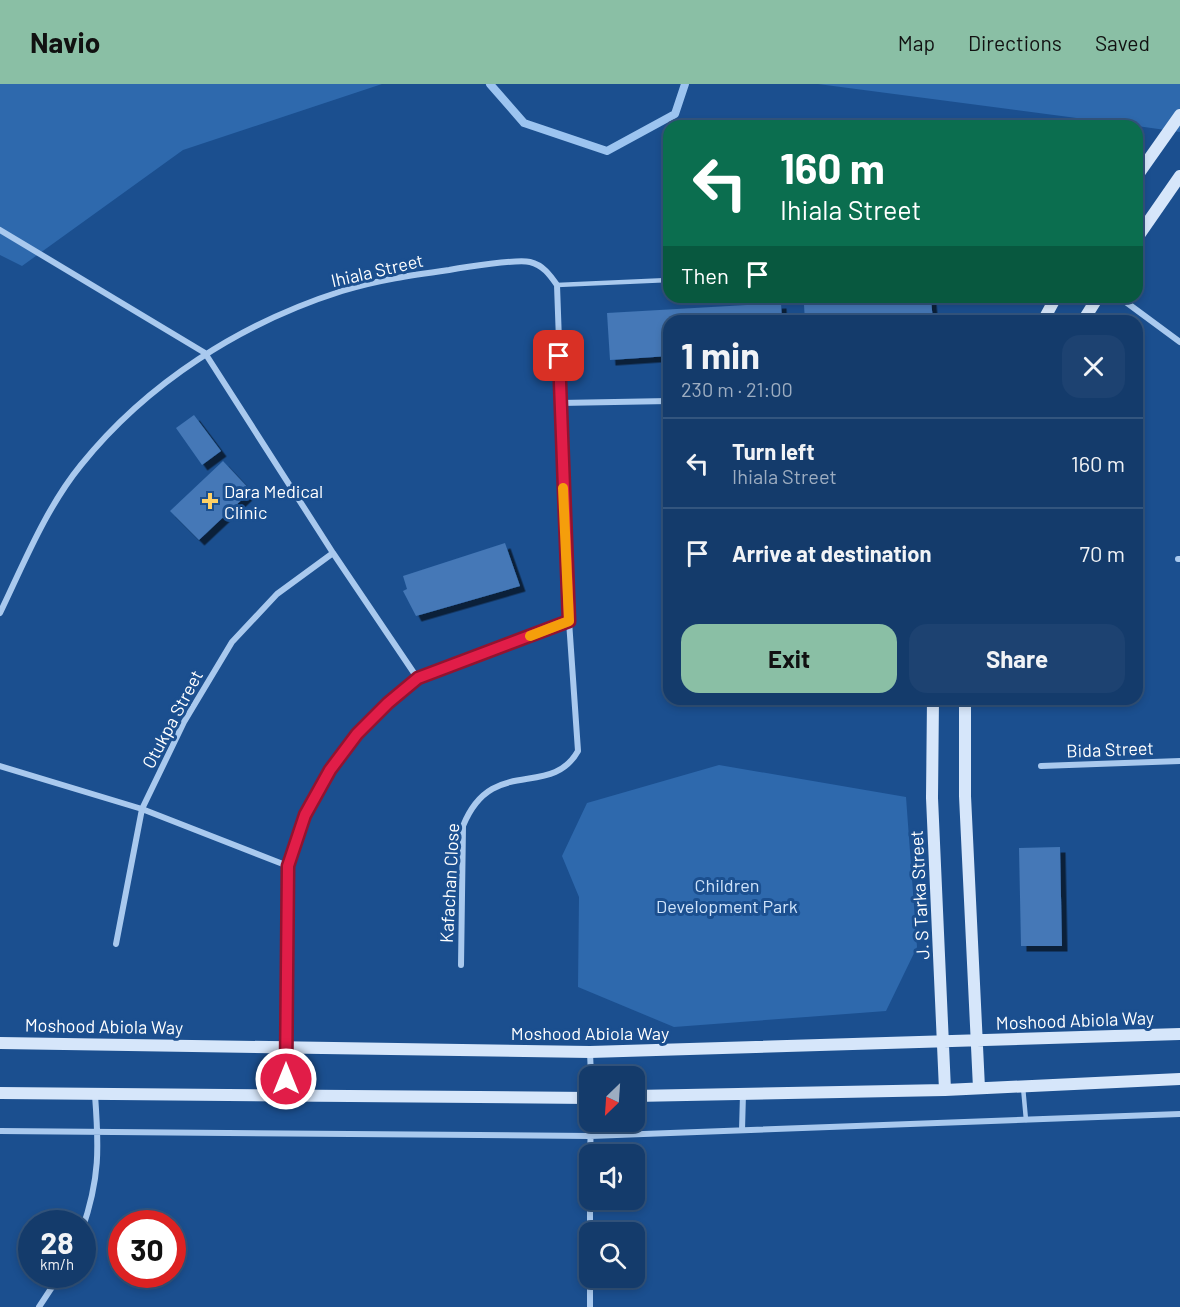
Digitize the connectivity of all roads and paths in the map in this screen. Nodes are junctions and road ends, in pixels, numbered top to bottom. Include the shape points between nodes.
1 (1180, 115) edge
2 (1143, 168) edge
3 (1180, 176) edge
4 (1143, 229) edge
5 (0, 230) edge
6 (663, 280) edge
7 (557, 285) junction
8 (1127, 303) edge
9 (1180, 342) edge
10 (205, 353) junction
11 (663, 400) edge
12 (560, 403) junction
13 (333, 553) junction
14 (0, 613) edge
15 (569, 621) junction
16 (418, 678) junction
17 (933, 705) edge
18 (965, 705) edge
19 (1180, 761) edge
20 (0, 766) edge
21 (1041, 766) dead end
22 (142, 809) junction
23 (288, 866) junction
24 (116, 944) dead end
25 (461, 965) dead end
26 (1180, 1034) edge
27 (0, 1042) edge
28 (977, 1042) junction
29 (943, 1043) junction
30 (286, 1047) junction
31 (590, 1052) junction
32 (591, 1066) edge
33 (1180, 1079) edge
34 (1023, 1086) junction
35 (979, 1088) junction
36 (945, 1090) junction
37 (0, 1093) edge
38 (743, 1094) junction
39 (95, 1095) junction
40 (286, 1095) junction
41 (645, 1096) edge
42 (579, 1098) edge
43 (1180, 1114) edge
44 (1026, 1120) junction
45 (742, 1130) junction
46 (0, 1131) edge
47 (590, 1132) edge
48 (98, 1133) junction
49 (590, 1136) junction
50 (590, 1144) edge
51 (88, 1210) edge
52 (51, 1288) edge
53 (590, 1288) edge
54 (39, 1307) edge
55 (590, 1307) edge

1 - 2 main road
3 - 4 main road
5 - 10 street
6 - 7 lane
7 - 10 street, Ihiala Street via 547,271 530,262 389,279 341,291
7 - 12 street
8 - 9 street
10 - 13 street
10 - 14 street, Ihiala Street via 163,384 80,466 45,521
11 - 12 street
12 - 15 street
13 - 16 street
13 - 22 street, Otukpa Street via 277,594 232,642 184,722
15 - 16 street
15 - 25 street, Kafachan Close via 578,751 570,765 555,774 510,781 483,793 471,808 463,826
16 - 23 street via 365,726 330,770 305,815
17 - 29 main road, J. S Tarka Street via 932,798
18 - 28 main road via 965,796
19 - 21 street, Bida Street
20 - 22 street
22 - 23 street
22 - 24 street, Otukpa Street
23 - 30 street
26 - 28 main road, Moshood Abiola Way
27 - 30 main road, Moshood Abiola Way
28 - 29 main road, Moshood Abiola Way
28 - 35 main road
29 - 31 main road, Moshood Abiola Way
29 - 36 main road, J. S Tarka Street
30 - 31 main road, Moshood Abiola Way
30 - 40 street
31 - 32 street
33 - 34 main road
34 - 35 main road
34 - 44 lane
35 - 36 main road
36 - 38 main road
37 - 39 main road
38 - 41 main road
38 - 45 street
39 - 40 main road
39 - 48 street
40 - 42 main road
43 - 44 street
44 - 45 street
45 - 49 street
46 - 48 street
47 - 49 street
48 - 49 street
48 - 51 street via 96,1185
49 - 50 street
52 - 54 street
53 - 55 street

